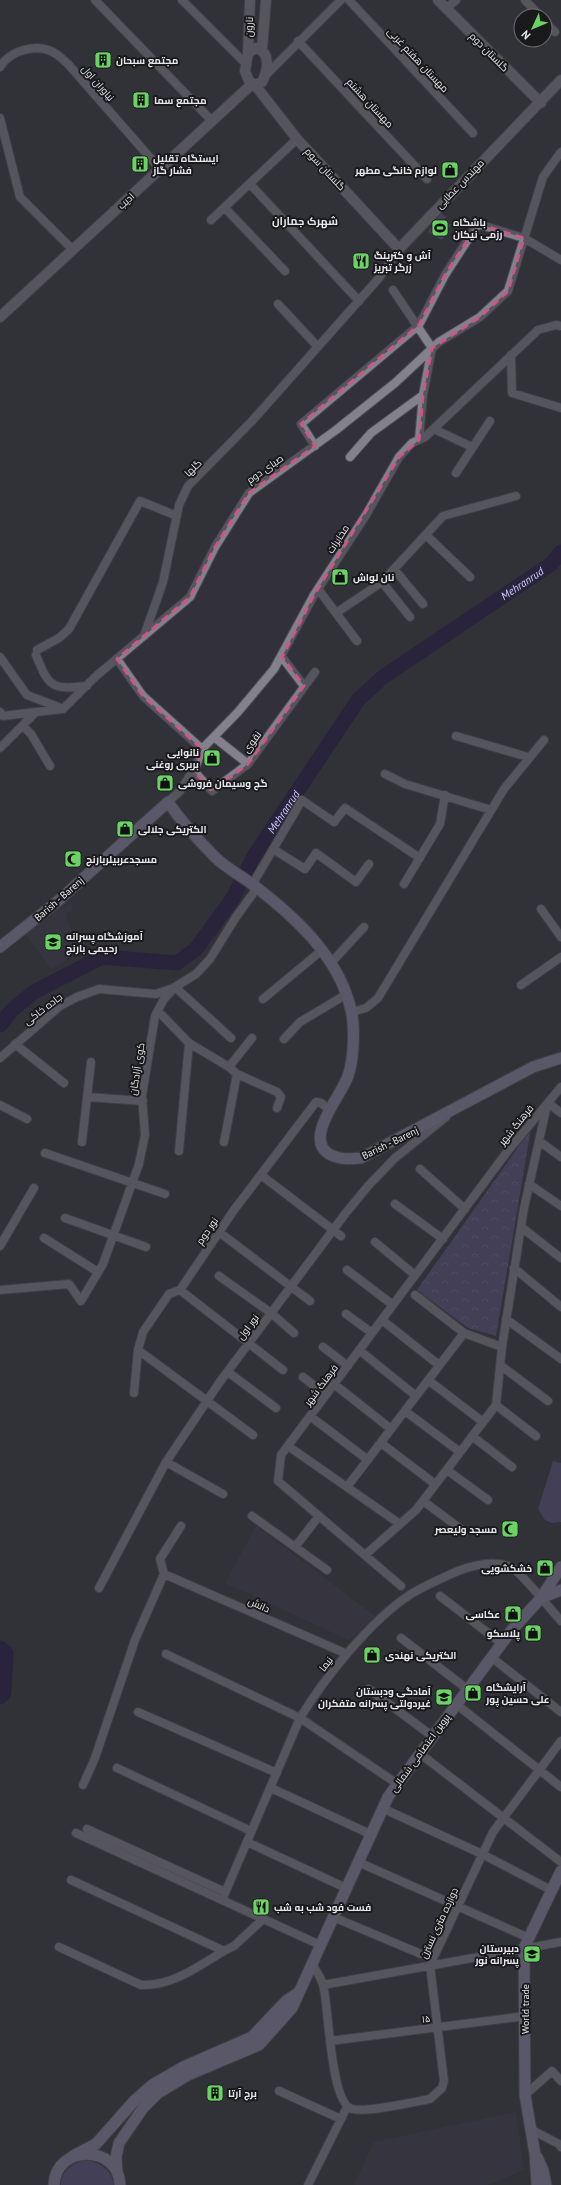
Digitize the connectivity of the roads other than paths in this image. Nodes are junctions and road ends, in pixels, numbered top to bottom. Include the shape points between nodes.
1 (95, 0) edge
2 (182, 0) edge
3 (250, 0) edge
4 (266, 0) edge
5 (341, 0) edge
6 (349, 0) edge
7 (438, 0) edge
8 (456, 0) edge
9 (525, 0) edge
10 (532, 8) edge
11 (446, 9) junction
12 (298, 41) junction
13 (262, 50) junction
14 (248, 53) junction
15 (2, 64) edge
16 (246, 64) junction
17 (265, 76) junction
18 (561, 80) edge
19 (254, 85) junction
20 (541, 103) junction
21 (0, 118) edge
22 (212, 121) junction
23 (473, 133) dead end
24 (297, 139) junction
25 (561, 152) edge
26 (160, 169) junction
27 (427, 179) dead end
28 (250, 184) junction
29 (225, 208) junction
30 (211, 220) dead end
31 (524, 238) junction
32 (399, 249) junction
33 (73, 250) junction
34 (561, 260) edge
35 (285, 271) dead end
36 (393, 290) dead end
37 (359, 301) junction
38 (278, 304) dead end
39 (0, 317) edge
40 (419, 325) junction
41 (561, 326) edge
42 (318, 347) junction
43 (432, 348) junction
44 (511, 355) junction
45 (423, 395) junction
46 (561, 408) edge
47 (490, 421) dead end
48 (434, 428) junction
49 (418, 440) junction
50 (315, 446) junction
51 (472, 446) junction
52 (350, 457) dead end
53 (456, 473) dead end
54 (516, 496) dead end
55 (177, 516) junction
56 (426, 535) junction
57 (394, 569) junction
58 (470, 577) dead end
59 (382, 582) junction
60 (318, 589) junction
61 (422, 604) dead end
62 (336, 613) junction
63 (410, 617) dead end
64 (144, 637) junction
65 (357, 641) dead end
66 (0, 657) edge
67 (282, 657) junction
68 (117, 659) junction
69 (315, 672) dead end
70 (87, 686) junction
71 (304, 686) junction
72 (63, 709) junction
73 (0, 712) edge
74 (36, 712) junction
75 (23, 726) junction
76 (456, 736) dead end
77 (214, 737) junction
78 (544, 740) dead end
79 (0, 748) edge
80 (202, 749) junction
81 (528, 757) junction
82 (248, 764) junction
83 (50, 766) dead end
84 (193, 770) junction
85 (385, 774) dead end
86 (445, 795) junction
87 (168, 802) junction
88 (491, 810) junction
89 (273, 849) junction
90 (420, 858) junction
91 (369, 864) dead end
92 (404, 884) dead end
93 (254, 886) junction
94 (541, 909) dead end
95 (364, 927) dead end
96 (561, 937) edge
97 (0, 947) edge
98 (321, 950) junction
99 (561, 957) edge
100 (330, 964) junction
101 (521, 986) dead end
102 (175, 987) junction
103 (347, 994) junction
104 (263, 999) dead end
105 (158, 1011) junction
106 (352, 1012) junction
107 (231, 1038) dead end
108 (252, 1038) dead end
109 (284, 1039) dead end
110 (189, 1043) junction
111 (15, 1044) junction
112 (0, 1058) edge
113 (561, 1058) edge
114 (92, 1062) dead end
115 (229, 1067) junction
116 (237, 1074) junction
117 (64, 1084) dead end
118 (561, 1087) edge
119 (87, 1097) junction
120 (143, 1102) junction
121 (548, 1103) junction
122 (0, 1105) edge
123 (277, 1108) dead end
124 (330, 1110) junction
125 (454, 1110) junction
126 (561, 1113) edge
127 (27, 1119) dead end
128 (539, 1141) junction
129 (82, 1142) dead end
130 (224, 1142) dead end
131 (179, 1151) dead end
132 (45, 1153) dead end
133 (561, 1157) edge
134 (420, 1169) dead end
135 (261, 1175) junction
136 (133, 1182) junction
137 (529, 1184) junction
138 (34, 1188) dead end
139 (165, 1194) dead end
140 (394, 1204) dead end
141 (561, 1206) edge
142 (465, 1208) junction
143 (64, 1218) dead end
144 (521, 1227) junction
145 (333, 1230) junction
146 (218, 1232) junction
147 (113, 1235) junction
148 (341, 1236) dead end
149 (44, 1238) dead end
150 (443, 1239) junction
151 (375, 1242) dead end
152 (0, 1246) edge
153 (146, 1247) dead end
154 (561, 1258) edge
155 (514, 1268) junction
156 (347, 1270) dead end
157 (98, 1272) junction
158 (415, 1275) junction
159 (219, 1276) dead end
160 (290, 1287) junction
161 (0, 1290) edge
162 (180, 1290) junction
163 (415, 1295) dead end
164 (310, 1302) dead end
165 (393, 1305) junction
166 (561, 1307) edge
167 (271, 1313) junction
168 (346, 1314) dead end
169 (506, 1319) junction
170 (382, 1320) junction
171 (294, 1333) dead end
172 (372, 1333) junction
173 (464, 1333) junction
174 (249, 1343) junction
175 (323, 1347) dead end
176 (502, 1347) junction
177 (138, 1350) junction
178 (360, 1350) junction
179 (561, 1359) edge
180 (440, 1365) junction
181 (500, 1365) junction
182 (348, 1366) junction
183 (283, 1370) dead end
184 (228, 1372) junction
185 (304, 1377) dead end
186 (428, 1380) junction
187 (334, 1384) junction
188 (134, 1393) dead end
189 (326, 1395) junction
190 (416, 1396) junction
191 (207, 1400) junction
192 (548, 1401) dead end
193 (496, 1405) junction
194 (276, 1408) dead end
195 (405, 1411) junction
196 (310, 1416) junction
197 (483, 1422) junction
198 (391, 1429) junction
199 (253, 1435) dead end
200 (472, 1436) junction
201 (536, 1436) dead end
202 (380, 1443) junction
203 (288, 1446) junction
204 (460, 1452) junction
205 (368, 1460) junction
206 (166, 1462) junction
207 (512, 1467) dead end
208 (447, 1470) junction
209 (435, 1484) junction
210 (347, 1487) junction
211 (223, 1494) dead end
212 (488, 1500) dead end
213 (422, 1501) junction
214 (252, 1516) dead end
215 (319, 1516) junction
216 (400, 1524) junction
217 (182, 1526) dead end
218 (465, 1532) dead end
219 (294, 1547) junction
220 (365, 1555) junction
221 (561, 1568) edge
222 (326, 1570) dead end
223 (164, 1574) junction
224 (401, 1586) dead end
225 (99, 1588) dead end
226 (561, 1590) edge
227 (440, 1596) dead end
228 (541, 1598) junction
229 (561, 1620) edge
230 (401, 1638) dead end
231 (501, 1643) junction
232 (166, 1654) dead end
233 (347, 1654) junction
234 (490, 1657) junction
235 (369, 1689) dead end
236 (467, 1689) junction
237 (456, 1704) junction
238 (138, 1712) dead end
239 (561, 1712) edge
240 (300, 1718) junction
241 (432, 1736) junction
242 (561, 1741) edge
243 (419, 1753) junction
244 (117, 1768) dead end
245 (539, 1769) junction
246 (277, 1773) junction
247 (396, 1783) junction
248 (83, 1785) dead end
249 (561, 1787) edge
250 (271, 1788) junction
251 (382, 1808) junction
252 (503, 1818) junction
253 (87, 1830) dead end
254 (251, 1831) junction
255 (76, 1833) dead end
256 (370, 1834) junction
257 (247, 1842) junction
258 (482, 1854) junction
259 (358, 1862) junction
260 (561, 1862) edge
261 (561, 1871) edge
262 (71, 1880) dead end
263 (346, 1888) junction
264 (551, 1890) junction
265 (224, 1896) junction
266 (458, 1907) junction
267 (333, 1917) junction
268 (262, 1920) junction
269 (561, 1942) edge
270 (526, 1943) junction
271 (320, 1945) junction
272 (59, 1947) dead end
273 (224, 1951) junction
274 (432, 1962) junction
275 (312, 1963) junction
276 (323, 1985) junction
277 (299, 1992) junction
278 (525, 2016) junction
279 (438, 2027) junction
280 (330, 2041) junction
281 (561, 2081) edge
282 (280, 2091) dead end
283 (525, 2095) junction
284 (347, 2107) junction
285 (341, 2119) junction
286 (530, 2129) junction
287 (561, 2147) edge
288 (536, 2154) junction
289 (73, 2156) junction
290 (117, 2172) junction
291 (54, 2185) edge
292 (120, 2185) edge
293 (308, 2185) edge
294 (537, 2185) edge
295 (546, 2185) edge

1 - 22 street
2 - 16 street
3 - 14 street, نارون
4 - 13 street, نارون
5 - 12 street
6 - 23 street, مهستان هفتم غربی
7 - 11 street, گلستان دوم
8 - 11 street
9 - 10 street
11 - 20 street, گلستان دوم
12 - 17 street
12 - 27 street, مهستان هشتم
13 - 14 street via 256,48
13 - 17 street, نارون via 266,57
14 - 16 street, نارون
15 - 26 street, نیاوران اول via 23,50 42,48 55,53 68,64
16 - 19 street, گلستان سوم via 246,77
17 - 19 street, ادیب via 262,82
18 - 20 street, مهندس عطایی
19 - 22 street, ادیب
19 - 24 street, گلستان سوم
20 - 32 street, مهندس عطایی
21 - 33 street via 20,197
22 - 26 street, ادیب
24 - 28 street
24 - 32 street, گلستان سوم
25 - 31 street, صبای دوم via 543,177
26 - 33 street, ادیب
28 - 29 street
28 - 37 street
29 - 30 street
29 - 35 street
31 - 34 street
31 - 40 street via 478,224 445,275
31 - 43 street, صبای دوم via 508,291 480,317
32 - 37 street, مهندس عطایی
33 - 39 street, ادیب
36 - 40 street
37 - 42 street, مهندس عطایی
38 - 42 street
40 - 43 street
40 - 50 street via 301,424
41 - 44 street, مخابرات via 538,330
42 - 55 street, گلها via 252,421 188,486
43 - 45 street
43 - 50 street, صبای دوم via 395,383
44 - 46 street via 512,393
44 - 48 street, مخابرات
45 - 49 street
45 - 52 street via 371,433
47 - 51 street
48 - 49 street, مخابرات via 426,437
48 - 51 street
49 - 60 street, مخابرات via 399,457 366,515
50 - 64 street, صبای دوم via 250,493 215,547 190,596
51 - 53 street
54 - 56 street via 443,516
55 - 64 street, گلها via 163,582
55 - 70 street via 140,500 69,629 36,653 45,678 52,685 65,688
56 - 57 street
56 - 58 street
57 - 59 street
57 - 61 street
59 - 62 street
59 - 63 street
60 - 62 street
60 - 67 street, مخابرات
62 - 65 street
64 - 68 street, صبای دوم
66 - 72 street via 27,695
67 - 71 street
67 - 77 street, مخابرات
68 - 70 street, صبای دوم
68 - 80 street via 143,696
69 - 71 street, نقوی
70 - 72 street, صبای دوم
71 - 82 street, نقوی
72 - 74 street
73 - 74 street via 3,716
74 - 75 street
75 - 79 street
75 - 83 street via 32,734
76 - 81 street
77 - 80 street, مخابرات
77 - 82 street
78 - 81 street
80 - 84 street, مخابرات
81 - 88 street
82 - 84 street, نقوی via 212,791
84 - 87 street, مخابرات via 180,791
85 - 86 street via 405,784
86 - 88 street
86 - 90 street via 440,824
87 - 93 main road, Barish - Barenj via 216,858
87 - 97 main road, Barish - Barenj via 58,901
88 - 106 street via 378,998 366,1008
89 - 90 street, کوی آزادگان via 302,800 334,822 345,808
89 - 91 street via 305,869 316,853 356,882
89 - 93 street, کوی آزادگان
90 - 92 street
93 - 98 main road, Barish - Barenj via 293,917
93 - 102 street, کوی آزادگان via 210,959 196,974
94 - 96 street
95 - 100 street
98 - 100 main road, Barish - Barenj
98 - 104 street
99 - 101 street
100 - 103 main road, Barish - Barenj
102 - 105 street, کوی آزادگان via 164,999
102 - 107 street
102 - 111 street, جاده خاکی via 156,994 99,989 60,1006
103 - 106 main road, Barish - Barenj
103 - 109 street via 300,1022
105 - 110 street
105 - 120 street, کوی آزادگان via 155,1016
106 - 124 main road, Barish - Barenj via 353,1041 348,1076
108 - 115 street
110 - 115 street
110 - 131 street
111 - 112 street, جاده خاکی
111 - 117 street
113 - 125 main road, Barish - Barenj via 533,1067
114 - 119 street
115 - 116 street
116 - 123 street via 277,1092 281,1097
116 - 130 street
118 - 121 street
119 - 120 street
119 - 129 street
120 - 136 street, کوی آزادگان via 145,1135
121 - 126 street
121 - 128 street, فرهنگ شهر
121 - 142 street, فرهنگ شهر
122 - 127 street
124 - 125 main road, Barish - Barenj via 326,1116 320,1142 325,1151 336,1158 348,1160 362,1158
124 - 135 street, نور دوم via 316,1102
125 - 145 street, نور اول via 395,1158 368,1186
128 - 133 street
128 - 137 street, فرهنگ شهر
132 - 136 street
134 - 142 street
135 - 145 street
135 - 146 street, نور دوم
136 - 139 street
136 - 147 street, کوی آزادگان
137 - 141 street
137 - 144 street, فرهنگ شهر
138 - 152 street
140 - 150 street
142 - 150 street, فرهنگ شهر
143 - 147 street
144 - 154 street
144 - 155 street, فرهنگ شهر
145 - 148 street
145 - 160 street, نور اول
146 - 160 street
146 - 162 street, نور دوم
147 - 153 street
147 - 157 street, کوی آزادگان
149 - 157 street
150 - 158 street, فرهنگ شهر
151 - 158 street
155 - 166 street
155 - 169 street, فرهنگ شهر
156 - 165 street
157 - 161 street, کوی آزادگان via 81,1301 69,1284
158 - 165 street, فرهنگ شهر
159 - 167 street
160 - 164 street
160 - 167 street, نور اول
162 - 174 street
162 - 177 street, نور دوم via 170,1294 143,1332
163 - 173 street
165 - 170 street, فرهنگ شهر
167 - 171 street
167 - 174 street, نور اول
168 - 172 street
169 - 176 street, فرهنگ شهر
169 - 179 street
170 - 172 street, فرهنگ شهر
170 - 180 street
172 - 178 street, فرهنگ شهر
173 - 176 street
173 - 180 street
174 - 183 street
174 - 184 street, نور اول
175 - 182 street
176 - 181 street, فرهنگ شهر
177 - 188 street, نور دوم
177 - 191 street
178 - 182 street, فرهنگ شهر
178 - 190 street
180 - 186 street
181 - 192 street
181 - 193 street, فرهنگ شهر
182 - 187 street, فرهنگ شهر
184 - 191 street, نور اول
184 - 194 street
185 - 189 street
186 - 190 street
186 - 197 street
187 - 189 street, فرهنگ شهر
187 - 198 street
189 - 196 street, فرهنگ شهر
190 - 195 street
191 - 199 street
191 - 206 street, نور اول
193 - 197 street
193 - 201 street
195 - 198 street
195 - 204 street
196 - 203 street, فرهنگ شهر
196 - 205 street
197 - 200 street
198 - 202 street
200 - 204 street
200 - 207 street
202 - 205 street
202 - 209 street
203 - 210 street
203 - 215 street, فرهنگ شهر via 281,1455 278,1481
204 - 208 street
205 - 210 street
206 - 211 street
206 - 225 street, نور اول
208 - 209 street
208 - 212 street
209 - 213 street
210 - 216 street
213 - 216 street
213 - 218 street
214 - 219 street
215 - 219 street
215 - 220 street, فرهنگ شهر
216 - 220 street
217 - 223 street via 160,1559
219 - 222 street
220 - 224 street, فرهنگ شهر
221 - 228 main road, پروین اعتصامی شمالی
223 - 233 street, دانش
223 - 248 street via 135,1640 95,1758
226 - 228 main road, پروین اعتصامی شمالی
227 - 231 street
228 - 229 street, نیما
228 - 231 main road, پروین اعتصامی شمالی
228 - 233 street, نیما via 512,1567 494,1563 468,1567 411,1594
230 - 236 street
231 - 234 main road, پروین اعتصامی شمالی
232 - 240 street
233 - 240 street, نیما
234 - 236 main road, پروین اعتصامی شمالی
234 - 239 street
235 - 241 street
236 - 237 main road, پروین اعتصامی شمالی
237 - 241 main road, پروین اعتصامی شمالی
237 - 245 street
238 - 246 street
240 - 246 street, نیما
240 - 247 street
241 - 243 main road, پروین اعتصامی شمالی
242 - 245 street, دوازده متری نسترن
243 - 247 main road, پروین اعتصامی شمالی
243 - 252 street
244 - 254 street
245 - 249 street
245 - 252 street, دوازده متری نسترن
246 - 250 street, نیما
247 - 251 main road, پروین اعتصامی شمالی
250 - 254 street, نیما
250 - 256 street
251 - 256 main road, پروین اعتصامی شمالی
251 - 258 street
252 - 258 street, دوازده متری نسترن
252 - 260 street
253 - 265 street
254 - 257 street, نیما
255 - 265 street
256 - 259 main road, پروین اعتصامی شمالی
257 - 263 street
257 - 265 street, نیما
258 - 264 street
258 - 266 street, دوازده متری نسترن
259 - 263 main road, پروین اعتصامی شمالی
259 - 266 street
261 - 264 main road, World trade
262 - 273 street
263 - 267 main road, پروین اعتصامی شمالی
264 - 270 main road, World trade
265 - 268 street
266 - 270 street
266 - 274 street, دوازده متری نسترن
267 - 271 main road, پروین اعتصامی شمالی
267 - 274 street
268 - 271 street
268 - 273 street via 234,1946
269 - 270 street
270 - 274 street
270 - 278 main road, World trade
271 - 275 main road, پروین اعتصامی شمالی
272 - 273 street via 141,1985 152,1985 183,1976
274 - 276 street
274 - 279 street, دوازده متری نسترن
275 - 276 street
275 - 277 main road, پروین اعتصامی شمالی
276 - 280 street
277 - 289 main road, پروین اعتصامی شمالی via 286,2001 252,2036 183,2067 152,2085 135,2100 96,2144
277 - 290 main road, پروین اعتصامی شمالی via 292,2008 259,2045 188,2075 158,2093 143,2108 120,2143 116,2157
278 - 279 street, ۱۵
278 - 283 main road, World trade
279 - 280 street, ۱۵
279 - 284 street, دوازده متری نسترن via 444,2082 438,2093 430,2099 365,2109 353,2110
280 - 284 street via 341,2096
281 - 283 street via 552,2071
282 - 285 street
283 - 286 main road, World trade
284 - 285 street
285 - 293 street
286 - 287 street
286 - 288 main road, World trade
288 - 294 main road, World trade
288 - 295 main road, World trade
289 - 290 main road via 83,2153 98,2155
289 - 291 main road, پروین اعتصامی شمالی via 58,2170
290 - 292 main road, پروین اعتصامی شمالی

